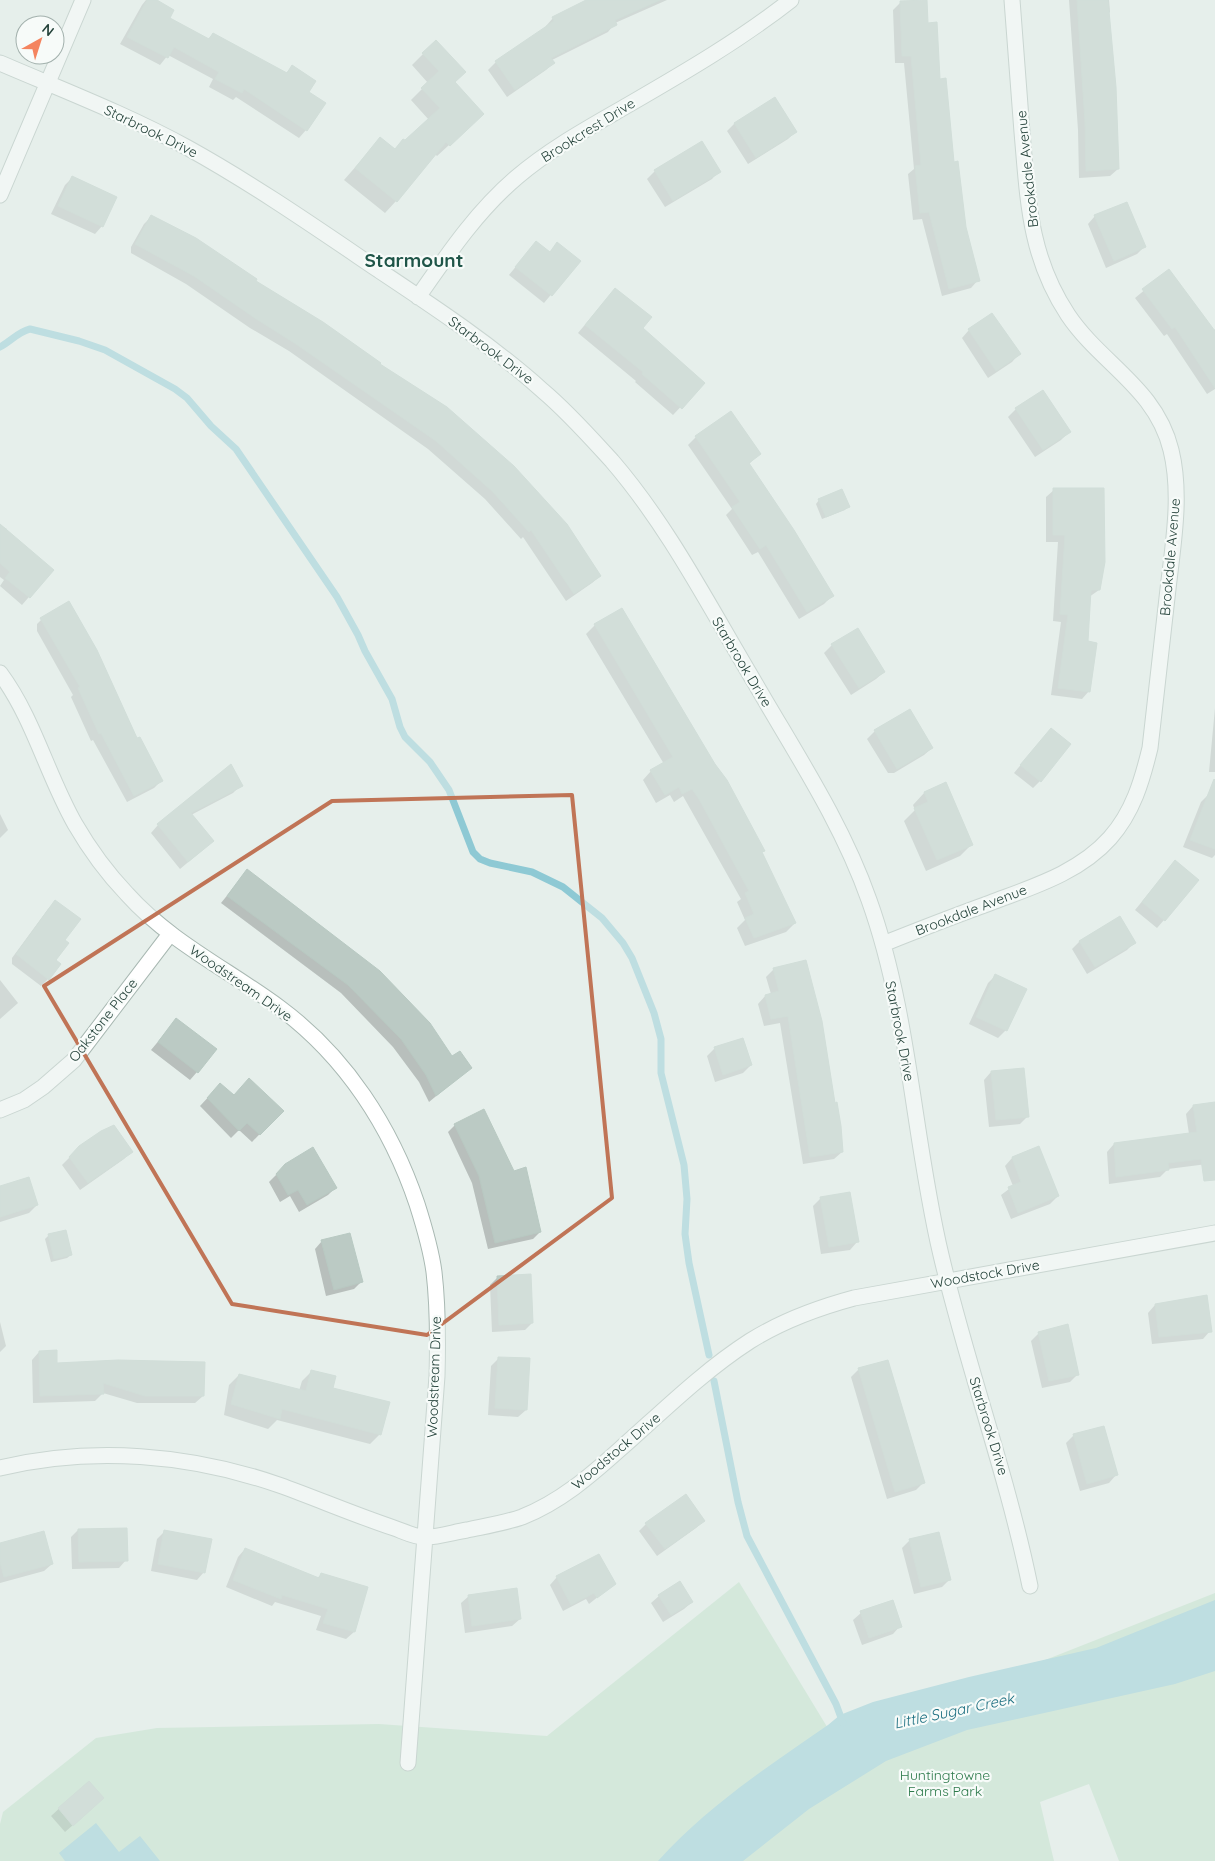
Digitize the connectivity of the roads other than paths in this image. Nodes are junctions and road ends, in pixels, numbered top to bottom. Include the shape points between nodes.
1 (83, 0) edge
2 (791, 0) edge
3 (1012, 0) edge
4 (0, 63) edge
5 (47, 84) junction
6 (0, 195) edge
7 (418, 297) junction
8 (0, 673) edge
9 (170, 934) junction
10 (883, 944) junction
11 (0, 1110) edge
12 (1215, 1233) edge
13 (947, 1280) junction
14 (0, 1468) edge
15 (423, 1538) junction
16 (1030, 1586) dead end
17 (408, 1763) dead end

1 - 5 street
2 - 7 street, Brookcrest Drive via 707,59 559,145 517,177 456,243
3 - 10 street, Brookdale Avenue via 1028,210 1035,245 1048,280 1069,316 1093,345 1144,394 1161,420 1171,450 1176,481 1176,521 1150,748 1130,811 1110,838 1084,861 1055,878
4 - 5 street, Starbrook Drive
5 - 6 street
5 - 7 street, Starbrook Drive via 184,146 255,187
7 - 10 street, Starbrook Drive via 484,342 569,414 615,465 658,522 825,803 870,902
8 - 9 street, Woodstream Drive via 19,702 74,823 99,862 128,896
9 - 11 street, Oakstone Place via 74,1060 44,1087
9 - 15 street, Woodstream Drive via 279,1008 338,1062 361,1091 388,1135 407,1175 434,1271 438,1335
10 - 13 street, Starbrook Drive via 899,1013 921,1152
12 - 13 street, Woodstock Drive
13 - 15 street, Woodstock Drive via 854,1298 811,1310 771,1329 712,1368 588,1478 552,1502 503,1523
13 - 16 street, Starbrook Drive via 1010,1495
14 - 15 street, Woodstock Drive via 24,1462 84,1456 172,1459 225,1468
15 - 17 street, Woodstream Drive

